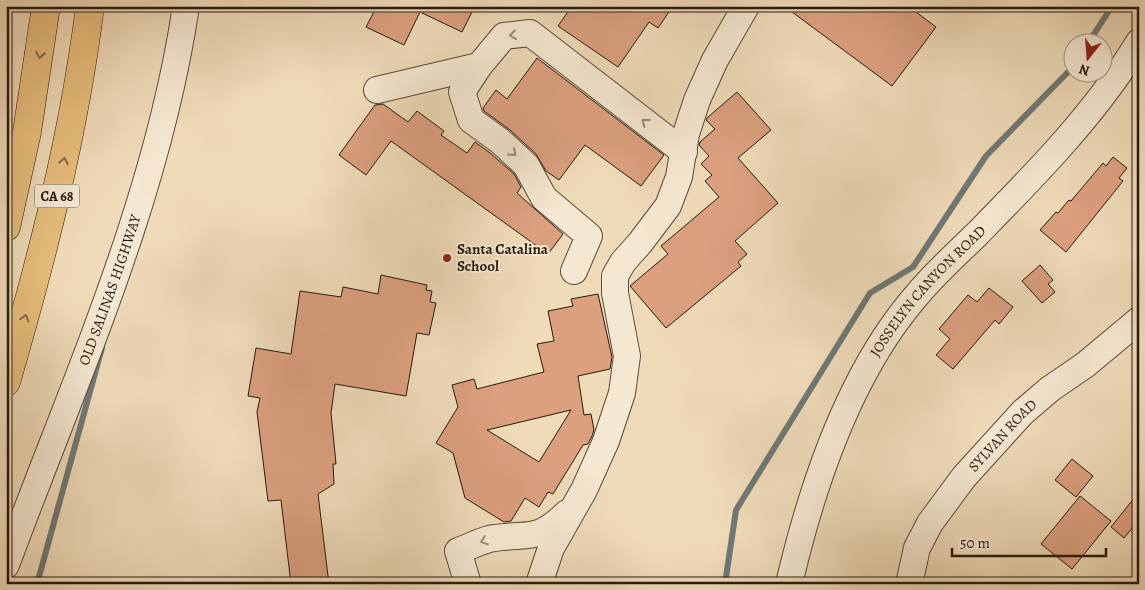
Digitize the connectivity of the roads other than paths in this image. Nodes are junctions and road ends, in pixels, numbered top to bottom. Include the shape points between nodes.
1 (46, 6) edge
2 (90, 6) edge
3 (186, 6) edge
4 (746, 6) edge
5 (1139, 42) edge
6 (479, 66) junction
7 (377, 90) dead end
8 (684, 152) junction
9 (7, 223) edge
10 (574, 271) dead end
11 (1139, 320) edge
12 (6, 382) edge
13 (574, 506) junction
14 (525, 537) junction
15 (6, 566) edge
16 (542, 574) edge
17 (468, 584) edge
18 (789, 584) edge
19 (909, 584) edge

1 -> 9 highway, CA 68 via 27,132
12 -> 2 highway, CA 68 via 61,178
3 - 15 street, OLD SALINAS HIGHWAY via 165,114 132,232
4 - 8 street via 704,83 692,115
5 - 18 street, JOSSELYN CANYON ROAD via 1102,96 1057,149 916,295 896,322 858,386 839,427 812,499
6 - 7 street
8 -> 6 street via 530,33 504,36
6 -> 10 street via 462,92 471,120 526,165 544,198 589,236
8 - 13 street via 668,206 615,276 627,356 622,393 606,441
11 - 19 street, SYLVAN ROAD via 1085,365 1050,388 964,477 930,523 917,548
13 - 14 street via 550,530
13 - 16 street via 550,548
14 - 16 street
14 -> 17 street via 494,538 458,551

